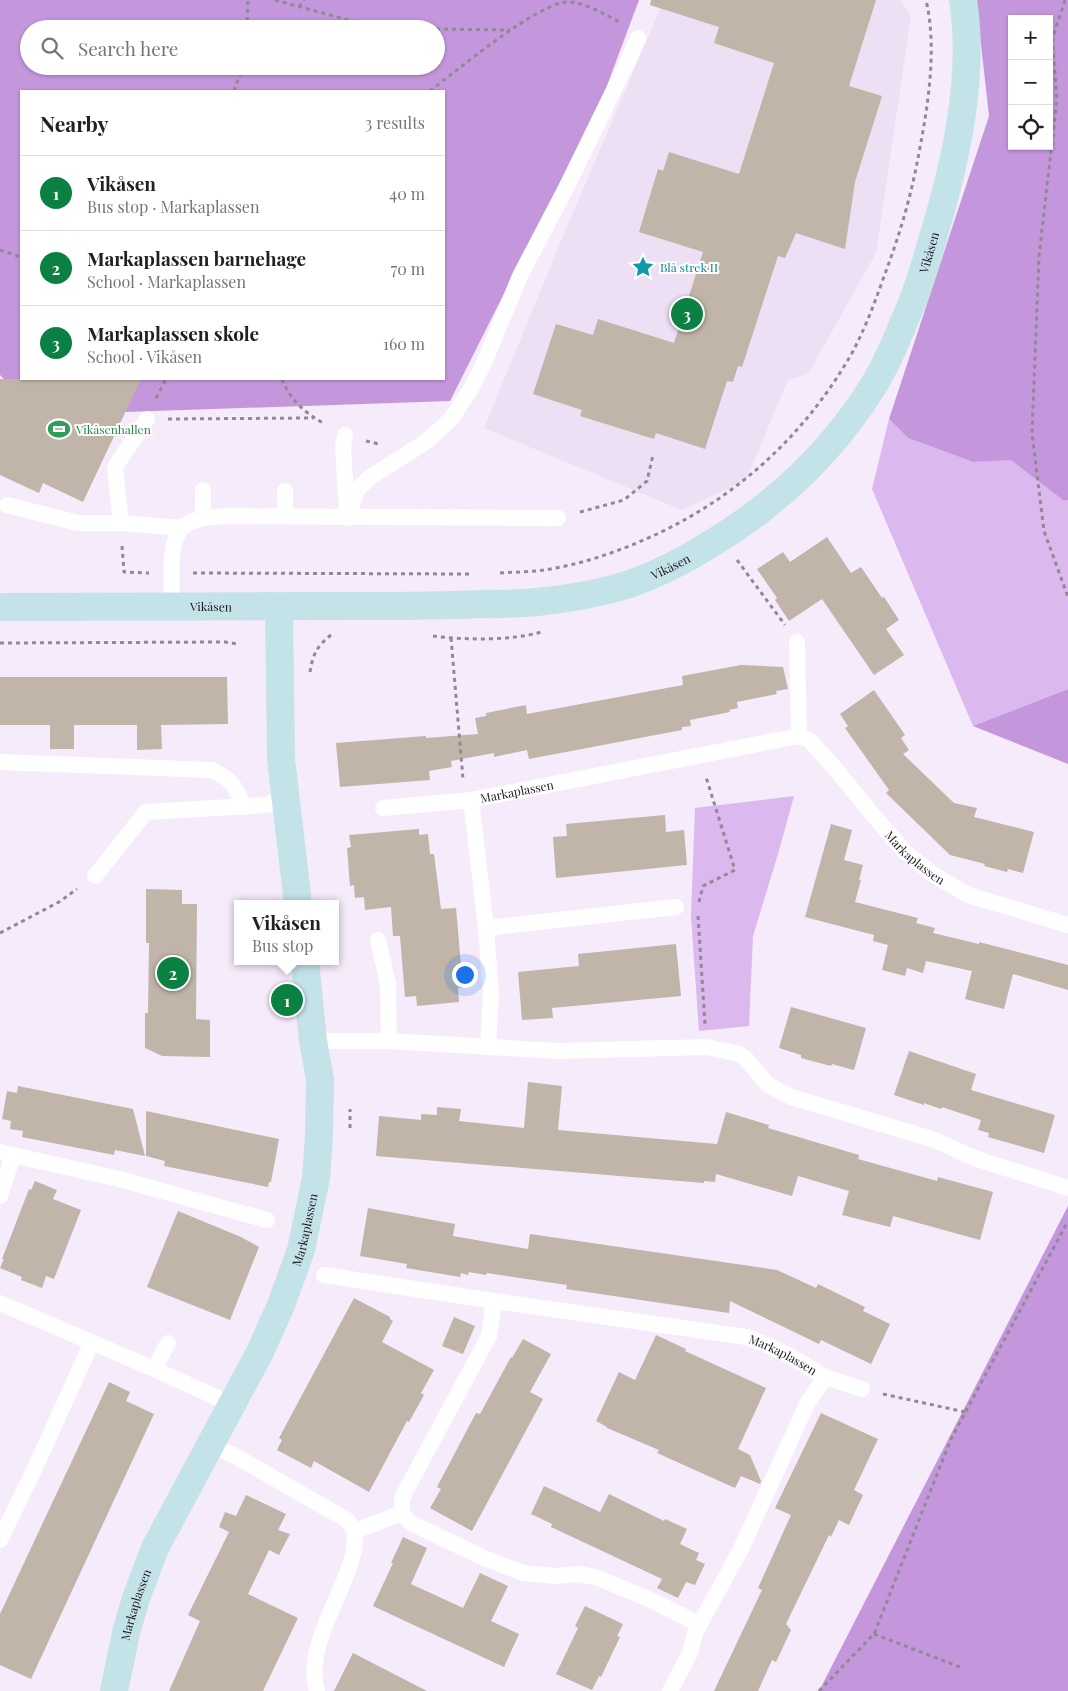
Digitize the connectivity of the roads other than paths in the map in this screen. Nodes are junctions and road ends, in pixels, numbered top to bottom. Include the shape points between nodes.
1 (964, 0) edge
2 (638, 38) road end
3 (147, 419) road end
4 (346, 435) dead end
5 (203, 490) dead end
6 (285, 490) dead end
7 (7, 505) dead end
8 (285, 516) junction
9 (203, 518) junction
10 (348, 518) junction
11 (558, 518) road end
12 (121, 523) junction
13 (182, 528) junction
14 (172, 606) junction
15 (0, 607) edge
16 (279, 608) junction
17 (797, 642) road end
18 (799, 736) junction
19 (0, 762) edge
20 (285, 795) junction
21 (471, 800) junction
22 (244, 807) junction
23 (383, 808) dead end
24 (95, 876) road end
25 (298, 900) edge
26 (676, 907) dead end
27 (1068, 925) edge
28 (486, 928) junction
29 (378, 940) dead end
30 (305, 965) edge
31 (313, 1041) junction
32 (389, 1041) junction
33 (488, 1047) junction
34 (6, 1153) edge
35 (1068, 1188) edge
36 (0, 1196) edge
37 (267, 1220) dead end
38 (324, 1275) dead end
39 (494, 1301) junction
40 (0, 1303) edge
41 (92, 1342) junction
42 (168, 1343) dead end
43 (154, 1369) junction
44 (825, 1377) junction
45 (862, 1389) road end
46 (231, 1404) junction
47 (210, 1444) junction
48 (402, 1513) junction
49 (355, 1531) junction
50 (0, 1540) edge
51 (699, 1624) junction
52 (114, 1691) edge
53 (317, 1691) edge
54 (670, 1691) edge

1 - 16 street, Vikåsen via 967,78 943,206 920,282 896,340 870,390 828,447 794,482 744,524 689,557 628,584 536,602
2 - 10 lane via 520,276 472,387 451,419 357,490
3 - 12 lane via 115,467
4 - 10 lane
5 - 9 lane
6 - 8 lane
7 - 12 lane via 78,523
8 - 9 lane
8 - 10 lane
9 - 13 lane
10 - 11 lane
12 - 13 lane
13 - 14 lane via 175,540
14 - 15 street, Vikåsen
14 - 16 street, Vikåsen
16 - 20 street via 281,759
17 - 18 lane
18 - 21 lane, Markaplassen
18 - 27 lane, Markaplassen via 809,740 833,766 904,852 934,875 968,895
19 - 22 lane via 212,770 225,776 236,787
20 - 22 lane via 267,805
20 - 25 street
21 - 23 lane, Markaplassen
21 - 28 lane, Markaplassen
22 - 24 lane via 146,812
26 - 28 lane
28 - 33 lane, Markaplassen via 491,992
29 - 32 lane via 388,984
30 - 31 street, Markaplassen
31 - 32 lane
31 - 46 street, Markaplassen via 320,1079 320,1136 309,1218 281,1305
32 - 33 lane
33 - 35 lane via 560,1051 707,1047 739,1054 767,1084 791,1097 932,1139 977,1159
34 - 36 lane
34 - 37 lane via 119,1178
38 - 39 lane, Markaplassen
39 - 44 lane, Markaplassen via 746,1337 783,1352
39 - 48 lane via 490,1336 405,1492
40 - 41 lane
41 - 43 lane
41 - 50 lane
42 - 43 lane
43 - 46 lane
44 - 45 lane
44 - 51 lane, Markaplassen via 808,1404 741,1549
46 - 47 street, Markaplassen
47 - 49 lane via 347,1520
47 - 52 street, Markaplassen via 155,1548 136,1598
48 - 49 lane
48 - 51 lane via 411,1523 523,1573 596,1577
49 - 53 lane via 354,1550 317,1654 314,1682
51 - 54 lane, Markaplassen via 690,1653

